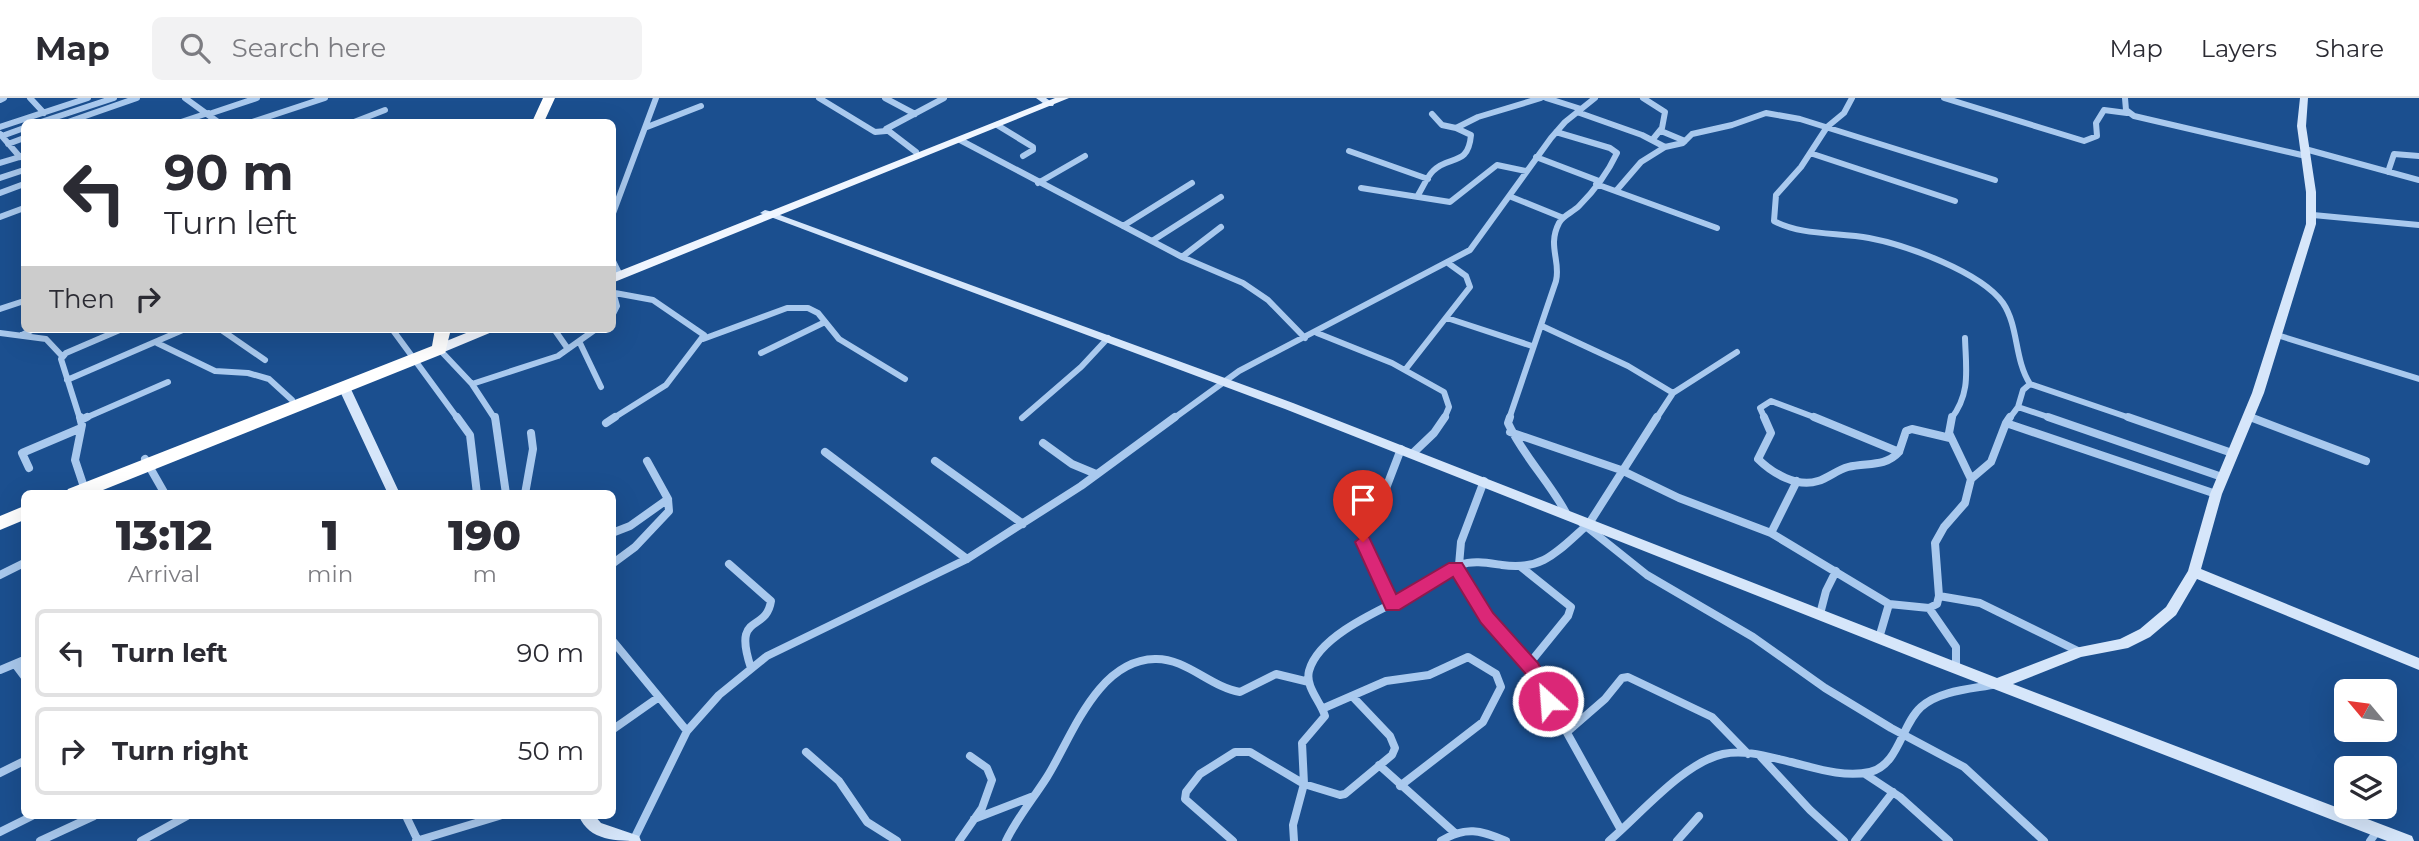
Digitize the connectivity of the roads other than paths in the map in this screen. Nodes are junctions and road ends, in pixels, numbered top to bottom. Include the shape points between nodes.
1 (30, 98) edge
2 (88, 98) edge
3 (114, 98) edge
4 (137, 98) edge
5 (185, 98) edge
6 (257, 98) edge
7 (326, 98) edge
8 (549, 98) edge
9 (664, 98) edge
10 (819, 98) edge
11 (885, 98) edge
12 (943, 98) edge
13 (1064, 98) edge
14 (1539, 98) edge
15 (1595, 98) edge
16 (1643, 98) edge
17 (1853, 98) edge
18 (1944, 98) edge
19 (2125, 98) edge
20 (2304, 98) edge
21 (656, 100) edge
22 (1045, 100) edge
23 (701, 106) dead end
24 (385, 110) dead end
25 (1579, 111) junction
26 (44, 113) junction
27 (2127, 113) junction
28 (209, 114) junction
29 (915, 114) junction
30 (1432, 114) dead end
31 (25, 119) edge
32 (50, 119) edge
33 (77, 119) edge
34 (192, 119) edge
35 (215, 119) edge
36 (261, 119) edge
37 (362, 119) edge
38 (539, 119) edge
39 (21, 120) edge
40 (997, 125) junction
41 (0, 127) edge
42 (647, 127) junction
43 (1826, 127) junction
44 (1456, 128) junction
45 (21, 129) edge
46 (886, 131) junction
47 (1661, 131) junction
48 (1556, 132) junction
49 (1, 135) edge
50 (21, 139) edge
51 (1653, 139) junction
52 (960, 140) junction
53 (1685, 141) junction
54 (8, 144) junction
55 (1665, 147) junction
56 (1349, 150) dead end
57 (916, 152) junction
58 (1810, 153) junction
59 (2306, 153) junction
60 (21, 155) edge
61 (21, 156) edge
62 (1023, 156) dead end
63 (1086, 156) dead end
64 (2419, 156) edge
65 (1536, 158) junction
66 (0, 163) edge
67 (21, 171) edge
68 (1526, 171) junction
69 (2388, 172) junction
70 (0, 178) edge
71 (1428, 179) junction
72 (1995, 180) dead end
73 (2419, 180) edge
74 (1038, 183) junction
75 (1192, 183) dead end
76 (1597, 183) junction
77 (21, 185) edge
78 (1361, 188) dead end
79 (1616, 191) junction
80 (0, 193) edge
81 (1418, 195) junction
82 (1509, 196) junction
83 (1221, 197) dead end
84 (1955, 201) dead end
85 (616, 206) edge
86 (21, 209) edge
87 (768, 214) junction
88 (2313, 215) junction
89 (0, 217) edge
90 (1561, 217) junction
91 (2419, 225) edge
92 (1123, 226) junction
93 (1221, 227) dead end
94 (1717, 228) dead end
95 (1152, 241) junction
96 (1182, 257) junction
97 (1448, 263) junction
98 (616, 273) edge
99 (616, 291) edge
100 (21, 302) edge
101 (0, 309) edge
102 (1447, 318) junction
103 (825, 322) junction
104 (1542, 326) junction
105 (0, 333) edge
106 (25, 333) edge
107 (113, 333) edge
108 (177, 333) edge
109 (226, 333) edge
110 (396, 333) edge
111 (461, 333) edge
112 (471, 333) edge
113 (557, 333) edge
114 (590, 333) edge
115 (1317, 333) junction
116 (21, 335) junction
117 (2277, 335) junction
118 (1108, 338) junction
119 (1305, 338) junction
120 (1965, 338) dead end
121 (703, 339) junction
122 (441, 340) edge
123 (579, 341) junction
124 (157, 343) junction
125 (1532, 346) junction
126 (568, 349) junction
127 (1737, 352) dead end
128 (761, 354) dead end
129 (62, 356) junction
130 (412, 357) junction
131 (265, 360) dead end
132 (1405, 370) junction
133 (905, 379) dead end
134 (2419, 379) edge
135 (67, 380) junction
136 (1223, 381) junction
137 (168, 382) dead end
138 (472, 384) junction
139 (2030, 384) junction
140 (344, 387) junction
141 (601, 387) dead end
142 (1672, 393) junction
143 (292, 400) junction
144 (2018, 407) junction
145 (2249, 417) junction
146 (1022, 418) dead end
147 (81, 424) junction
148 (606, 424) dead end
149 (2006, 424) junction
150 (1510, 432) junction
151 (531, 433) dead end
152 (1950, 438) junction
153 (1043, 443) dead end
154 (1407, 451) junction
155 (825, 452) dead end
156 (1899, 452) junction
157 (2232, 453) junction
158 (2366, 460) dead end
159 (146, 461) junction
160 (647, 461) dead end
161 (935, 461) dead end
162 (29, 468) dead end
163 (1621, 470) junction
164 (1096, 474) junction
165 (2222, 477) junction
166 (1971, 479) junction
167 (1484, 481) junction
168 (1797, 481) junction
169 (78, 489) edge
170 (163, 490) edge
171 (392, 490) edge
172 (477, 490) edge
173 (505, 490) edge
174 (526, 490) edge
175 (2216, 494) junction
176 (668, 499) junction
177 (21, 508) edge
178 (21, 514) edge
179 (0, 518) edge
180 (1579, 520) junction
181 (1023, 524) junction
182 (616, 531) edge
183 (1771, 533) junction
184 (968, 559) junction
185 (616, 561) edge
186 (21, 564) edge
187 (729, 564) dead end
188 (1457, 566) junction
189 (1521, 567) junction
190 (1836, 571) junction
191 (2194, 572) junction
192 (0, 575) edge
193 (1940, 596) junction
194 (1889, 604) junction
195 (1392, 605) junction
196 (1928, 608) junction
197 (1820, 614) junction
198 (1879, 638) junction
199 (616, 645) edge
200 (2080, 652) junction
201 (21, 661) edge
202 (15, 664) junction
203 (1528, 664) junction
204 (2419, 664) edge
205 (751, 668) junction
206 (1956, 668) junction
207 (0, 670) edge
208 (21, 672) edge
209 (1309, 682) junction
210 (1997, 684) junction
211 (659, 697) junction
212 (1353, 697) junction
213 (1324, 708) junction
214 (616, 727) edge
215 (687, 731) junction
216 (1567, 732) junction
217 (1902, 735) junction
218 (806, 752) dead end
219 (1748, 755) junction
220 (970, 756) dead end
221 (1760, 757) junction
222 (21, 762) edge
223 (1379, 765) junction
224 (0, 773) edge
225 (1864, 773) junction
226 (1304, 785) junction
227 (1400, 786) junction
228 (1893, 792) junction
229 (1033, 796) junction
230 (1699, 816) dead end
231 (26, 819) edge
232 (88, 819) edge
233 (182, 819) edge
234 (407, 819) edge
235 (489, 819) edge
236 (588, 819) edge
237 (973, 819) junction
238 (1621, 830) junction
239 (0, 832) edge
240 (1455, 833) junction
241 (2374, 836) edge
242 (146, 840) edge
243 (40, 841) edge
244 (417, 841) edge
245 (633, 841) edge
246 (897, 841) edge
247 (959, 841) edge
248 (1006, 841) edge
249 (1233, 841) edge
250 (1294, 841) edge
251 (1441, 841) edge
252 (1506, 841) edge
253 (1609, 841) edge
254 (1677, 841) edge
255 (1844, 841) edge
256 (1855, 841) edge
257 (1948, 841) edge
258 (2044, 841) edge
259 (2406, 841) edge

1 - 26 street
2 - 26 street
3 - 32 street
4 - 33 street
5 - 28 street
6 - 28 street
7 - 36 street
8 - 38 highway
9 - 21 street
10 - 46 street via 875,132
11 - 29 street
12 - 29 street
13 - 22 main road
14 - 25 street
14 - 44 street
15 - 25 street
16 - 47 street via 1665,112
17 - 43 street via 1844,113
18 - 27 street via 2084,141 2097,136 2096,123 2104,110
19 - 27 street
20 - 59 street
21 - 42 street
22 - 40 main road
22 - 57 main road
23 - 42 street
24 - 37 street
25 - 48 street
25 - 51 street
26 - 31 street
27 - 59 street
28 - 34 street
28 - 35 street
29 - 46 street
30 - 44 street via 1443,125
39 - 41 street
40 - 52 main road
40 - 62 street via 1033,146
42 - 85 street
43 - 53 street via 1766,113 1697,133
43 - 58 street
43 - 72 street
44 - 71 street via 1471,135 1469,149 1454,164 1437,167
45 - 49 street
46 - 57 street
47 - 51 street
47 - 53 street
48 - 65 street
48 - 76 street via 1615,150 1616,158
49 - 54 street
50 - 54 street
51 - 55 street
52 - 74 street
52 - 87 main road
53 - 55 street
54 - 60 street
55 - 79 street via 1637,165
56 - 71 street
57 - 87 main road
58 - 84 street
58 - 139 street via 1776,195 1773,216 1777,225 1892,244 1989,289 2007,311 2020,364
59 - 69 street
59 - 88 street
61 - 66 street
63 - 74 street
64 - 69 street via 2393,154
65 - 68 street
65 - 76 street
67 - 70 street
68 - 81 street via 1497,165 1450,202
68 - 82 street
69 - 73 street
71 - 81 street
74 - 92 street
75 - 92 street
76 - 79 street
76 - 90 street via 1579,206
77 - 80 street
78 - 81 street
79 - 94 street
82 - 90 street
82 - 97 street via 1474,247
83 - 95 street
86 - 89 street
87 - 98 main road
87 - 118 street
88 - 91 street
88 - 117 street
90 - 104 street via 1552,248 1558,272
92 - 95 street
93 - 96 street
95 - 96 street
96 - 119 street via 1258,292
97 - 102 street via 1464,273 1471,285
97 - 115 street
99 - 121 street via 653,300 702,333
100 - 101 street
102 - 125 street
102 - 132 street
103 - 121 street via 810,309 792,307
103 - 128 street
103 - 133 street via 839,339
104 - 125 street
104 - 142 street via 1628,366
105 - 116 street
106 - 116 street
107 - 129 street
108 - 124 street
109 - 131 street
110 - 130 street
111 - 122 main road
112 - 122 main road
113 - 126 street
114 - 123 street
115 - 119 street
115 - 132 street
116 - 129 street via 46,339
117 - 134 street
117 - 145 street
118 - 136 street
118 - 146 street
119 - 136 street
120 - 152 street via 1966,388 1963,404 1951,419
121 - 148 street via 666,385
122 - 130 highway
122 - 138 street
123 - 126 street
123 - 141 street
124 - 135 street
124 - 143 street via 215,371 269,379
125 - 150 street via 1510,414
126 - 138 street via 529,368
127 - 142 street
129 - 135 street
130 - 140 highway
130 - 143 highway
130 - 172 street via 470,435
132 - 154 street via 1438,387 1448,400 1436,433
135 - 147 street
136 - 154 street
136 - 164 street
137 - 147 street
138 - 173 street via 495,416
139 - 144 street
139 - 157 street
140 - 159 highway
140 - 171 street
142 - 163 street
143 - 159 highway
144 - 149 street
144 - 165 street
145 - 157 street
145 - 158 street
147 - 162 street via 22,453
147 - 169 street via 75,460
149 - 166 street via 1991,463
149 - 175 street
150 - 163 street
150 - 180 street
151 - 174 street
152 - 156 street via 1912,429 1906,431
152 - 166 street
153 - 164 street
154 - 167 street
154 - 195 street via 1359,528
155 - 184 street
156 - 168 street via 1884,463 1852,466 1814,482
156 - 168 street via 1771,401 1760,408 1771,433 1758,458
157 - 165 street
159 - 169 highway
159 - 170 street
160 - 176 street
161 - 181 street
163 - 180 street
163 - 183 street
164 - 181 street
165 - 175 street
166 - 193 street via 1965,503 1936,543
167 - 180 street
167 - 188 street
168 - 183 street
175 - 191 street
176 - 182 street
176 - 185 street via 666,516
177 - 179 highway
178 - 179 highway
180 - 189 street via 1542,562
180 - 197 street
180 - 217 street via 1661,584 1753,637
181 - 184 street
183 - 190 street
184 - 205 street via 782,647
186 - 192 street
187 - 205 street via 771,601 768,611 744,637
188 - 189 street
188 - 195 street
188 - 203 street via 1487,618
189 - 203 street via 1571,607
190 - 194 street
190 - 197 street
191 - 200 street via 2171,611 2154,627 2123,644
191 - 204 street
193 - 196 street via 1937,604
193 - 200 street via 1980,603
194 - 196 street
194 - 198 street
195 - 209 street via 1339,637 1311,666
196 - 206 street via 1956,647
197 - 198 street
198 - 206 street
199 - 211 street
200 - 210 street
201 - 202 street
202 - 207 street
202 - 208 street
203 - 216 street
205 - 215 street
206 - 210 street
209 - 213 street
209 - 229 street via 1276,674 1247,691 1234,692 1172,662 1137,663 1118,675 1083,711
210 - 217 street via 1927,702
210 - 241 street
211 - 214 street
211 - 215 street
212 - 213 street
212 - 223 street via 1395,744 1392,755
212 - 227 street via 1386,681 1439,672 1468,657 1500,680 1488,717
213 - 226 street via 1323,721 1302,743
215 - 245 street
216 - 219 street via 1628,677 1712,717
216 - 238 street
217 - 225 street via 1883,765
217 - 258 street via 1964,767
218 - 246 street via 839,781 867,822
219 - 221 street
219 - 238 street via 1712,758
220 - 237 street via 990,771 993,780
221 - 225 street
221 - 255 street
222 - 224 street
223 - 226 street via 1345,794
223 - 227 street
225 - 228 street
226 - 249 street via 1250,752 1235,751 1209,768 1190,786 1185,799
226 - 250 street via 1291,832
227 - 240 street
228 - 256 street
228 - 257 street
229 - 237 street
229 - 248 street
230 - 254 street
231 - 239 street
232 - 243 street
233 - 242 street
234 - 244 street
235 - 244 street
236 - 245 street via 596,828
237 - 247 street
238 - 253 street
240 - 251 street
240 - 252 street via 1474,828
241 - 259 street

